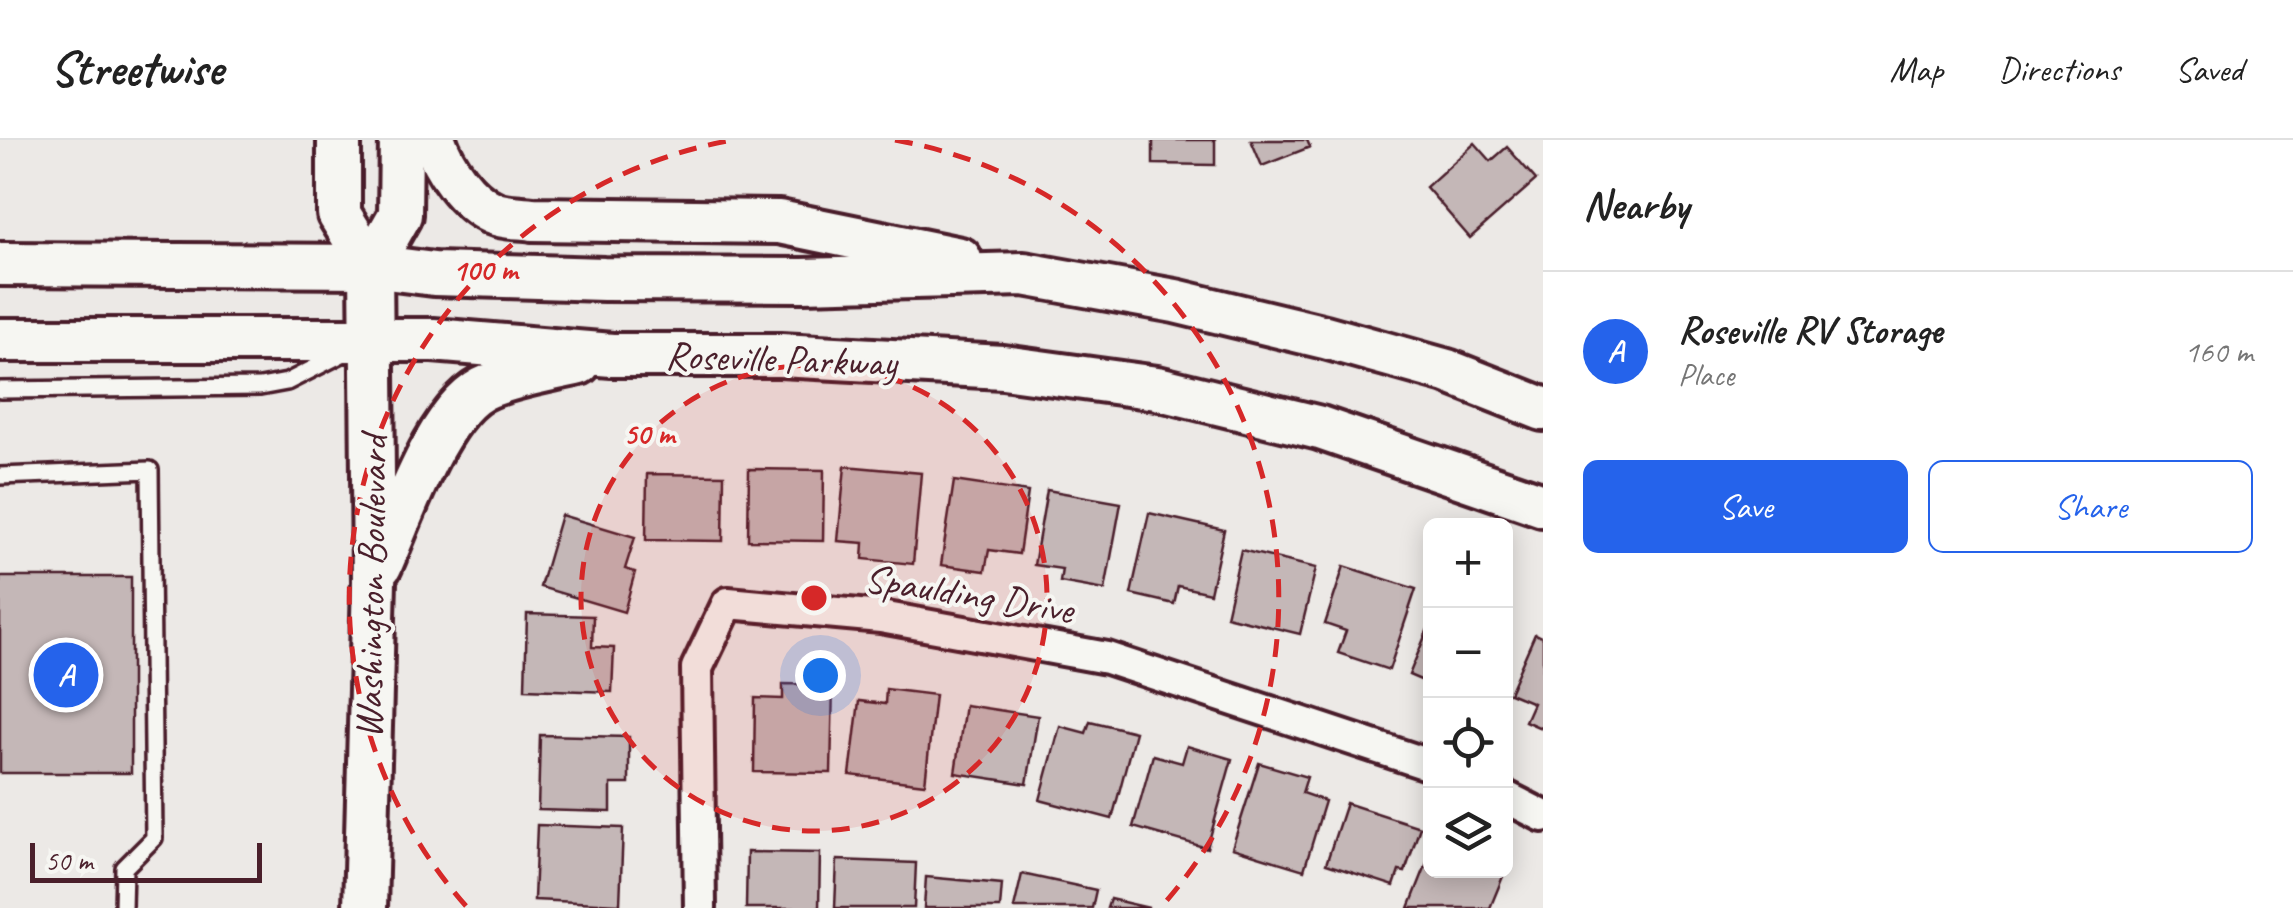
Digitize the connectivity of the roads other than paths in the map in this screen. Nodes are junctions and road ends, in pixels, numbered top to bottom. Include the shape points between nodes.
1 (339, 140) edge
2 (401, 140) edge
3 (434, 140) edge
4 (0, 264) edge
5 (371, 266) junction
6 (1024, 274) junction
7 (0, 340) edge
8 (371, 340) junction
9 (612, 355) junction
10 (0, 390) edge
11 (1543, 410) edge
12 (0, 476) edge
13 (1543, 506) edge
14 (374, 580) junction
15 (1423, 763) edge
16 (1513, 801) edge
17 (1543, 816) edge
18 (123, 908) edge
19 (366, 908) edge
20 (700, 908) edge

1 - 5 main road via 339,214
2 - 5 main road, Washington Boulevard via 400,215
3 - 6 main road via 464,191 494,214 778,222
4 - 5 main road, Roseville Parkway
5 - 6 main road, Roseville Parkway via 604,279
5 - 8 main road, Washington Boulevard
6 - 11 main road, Roseville Parkway via 1325,337 1446,372
7 - 8 main road, Roseville Parkway
8 - 9 main road, Roseville Parkway
8 - 10 lane via 288,382 260,388
8 - 14 main road, Washington Boulevard
9 - 13 main road, Roseville Parkway via 1003,367 1157,388 1320,428
9 - 14 main road via 488,386 460,404 439,435
12 - 18 lane via 150,470 154,838 124,868
14 - 19 main road, Washington Boulevard
15 - 20 street, Spaulding Drive via 1107,658 881,617 728,603 697,668
16 - 17 street

